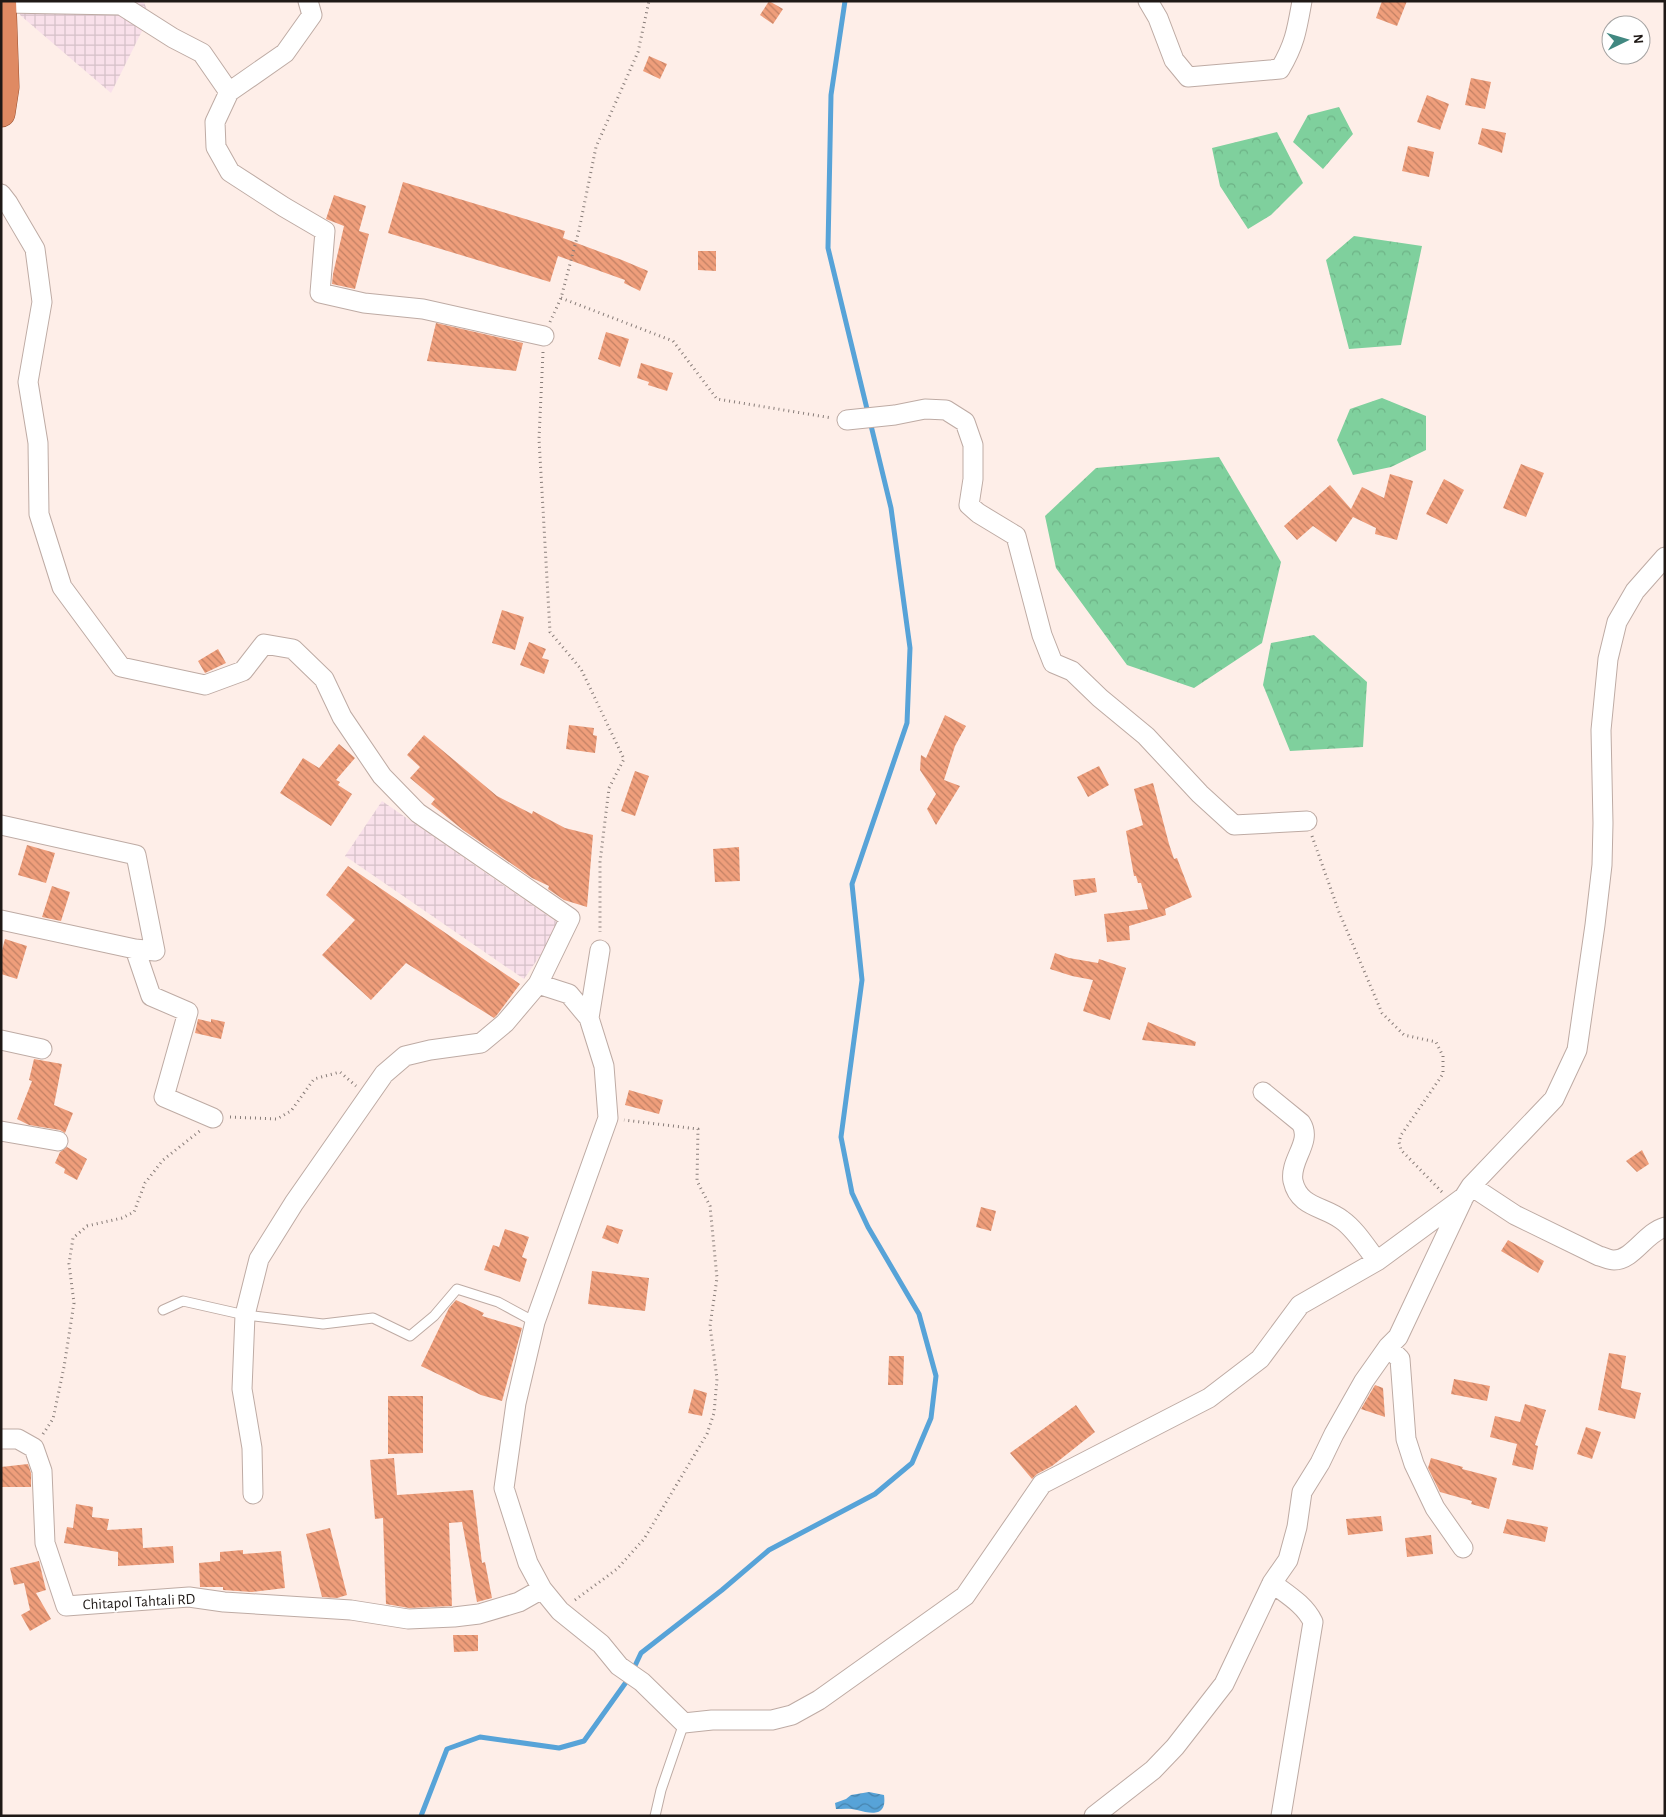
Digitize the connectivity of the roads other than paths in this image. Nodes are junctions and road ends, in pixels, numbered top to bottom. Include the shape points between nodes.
1 (308, 1) edge
2 (1148, 1) edge
3 (1302, 1) edge
4 (2, 2) edge
5 (229, 92) junction
6 (2, 96) edge
7 (1, 194) edge
8 (544, 336) road end
9 (847, 420) road end
10 (1665, 557) edge
11 (1307, 822) road end
12 (1, 825) edge
13 (1, 920) edge
14 (135, 949) junction
15 (600, 950) road end
16 (538, 984) junction
17 (589, 1018) junction
18 (1, 1040) edge
19 (42, 1049) dead end
20 (1263, 1092) dead end
21 (213, 1118) road end
22 (1, 1131) edge
23 (58, 1141) dead end
24 (1463, 1196) junction
25 (1665, 1227) edge
26 (1377, 1261) junction
27 (163, 1310) dead end
28 (245, 1315) junction
29 (535, 1322) junction
30 (1388, 1347) junction
31 (1, 1439) edge
32 (253, 1494) dead end
33 (1463, 1548) dead end
34 (1272, 1584) junction
35 (542, 1589) junction
36 (684, 1723) junction
37 (655, 1816) edge
38 (1094, 1816) edge
39 (1281, 1816) edge

1 - 5 street via 312,15 285,53
2 - 3 street via 1174,60 1188,77 1280,69 1291,50
4 - 5 street via 121,5 202,53
4 - 6 highway
5 - 8 street via 215,122 216,147 230,172 325,231 320,293 364,303 423,309
7 - 16 street via 35,249 42,302 28,382 38,443 39,514 62,587 121,667 205,685 243,671 264,644 293,649 324,679 342,717 382,776 418,813 570,918
9 - 11 street via 895,416 925,409 946,410 964,422 973,445 969,505 978,514 1016,536 1042,635 1053,662 1072,671 1146,736 1234,826
10 - 24 street via 1635,591 1617,622 1608,659 1601,730 1602,865 1577,1050 1554,1099
12 - 14 street via 136,855 155,951
13 - 14 street
14 - 21 street via 151,996 188,1012 164,1097
15 - 17 street
16 - 17 street via 569,994
16 - 28 street via 505,1023 481,1043 405,1056 384,1074 259,1259
17 - 29 street via 604,1066 608,1118
18 - 19 street
20 - 26 street via 1305,1129 1305,1139 1293,1169 1294,1181 1303,1200 1341,1219
22 - 23 street
24 - 25 street via 1515,1215 1613,1260 1625,1258 1655,1230
24 - 26 street
24 - 30 street via 1398,1337
26 - 36 street via 1300,1305 1260,1359 1209,1398 1042,1484 965,1596 819,1700 792,1715 772,1720
27 - 28 lane via 183,1301
28 - 29 lane via 323,1324 373,1318 410,1336 434,1316 457,1289 498,1302
28 - 32 street via 242,1389 252,1448
29 - 35 street via 516,1403 504,1488 528,1563
30 - 33 street via 1400,1359 1406,1439 1414,1464 1435,1508
30 - 34 street via 1364,1381 1302,1492 1288,1560
31 - 35 street, Chitapol Tahtali RD via 18,1439 34,1448 42,1471 45,1543 66,1606 190,1597 351,1610 408,1619 454,1618 519,1602
34 - 38 street via 1224,1684 1176,1747 1153,1770
34 - 39 street via 1301,1605 1312,1622
35 - 36 street via 560,1611 601,1644 619,1666 642,1682
36 - 37 lane

